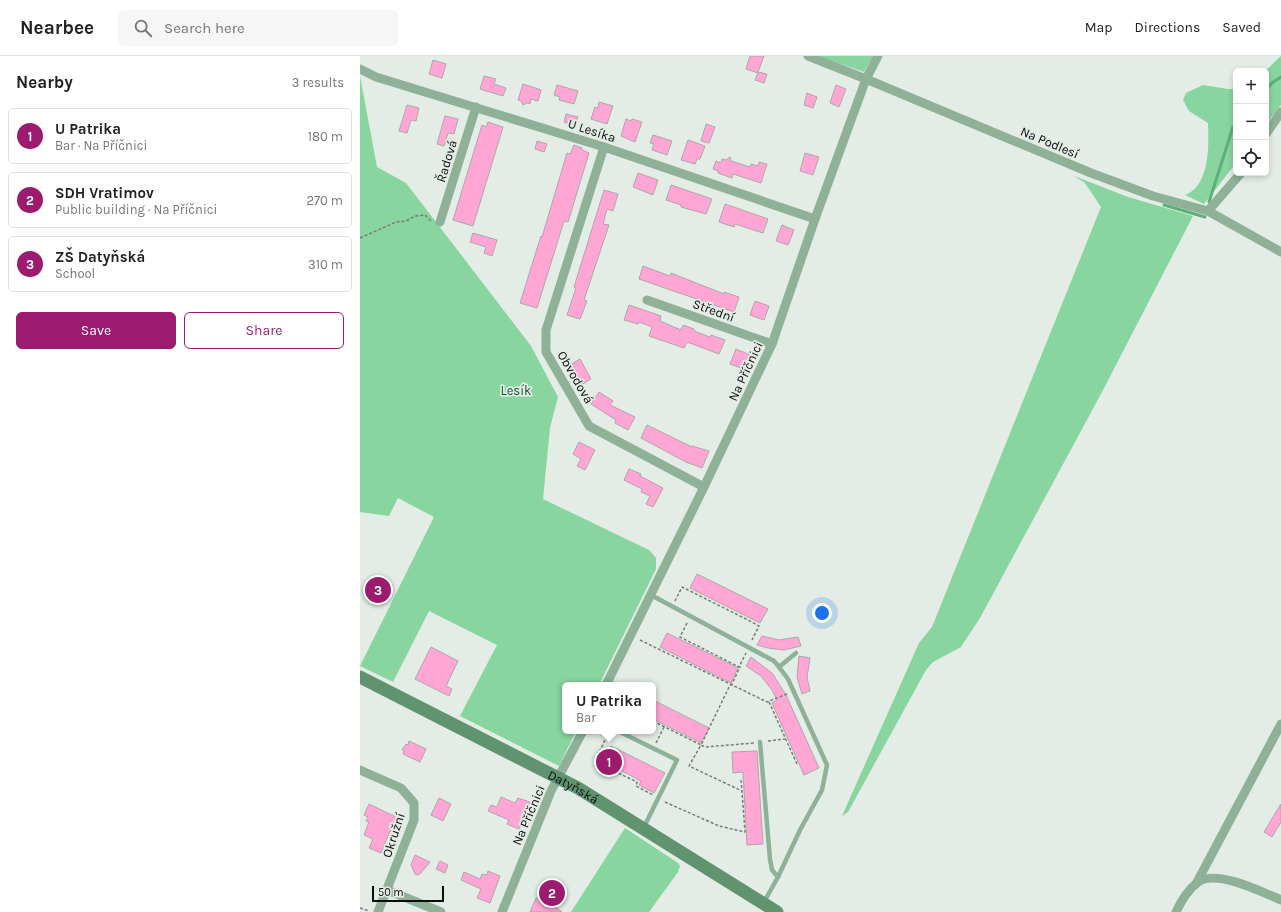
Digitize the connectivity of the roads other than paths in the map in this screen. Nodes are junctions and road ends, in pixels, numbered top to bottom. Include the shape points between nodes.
1 (808, 56) edge
2 (878, 56) edge
3 (360, 69) edge
4 (866, 79) junction
5 (476, 107) junction
6 (1281, 112) edge
7 (1269, 130) edge
8 (604, 147) junction
9 (1238, 176) edge
10 (1208, 211) junction
11 (815, 219) junction
12 (440, 222) road end
13 (1281, 252) edge
14 (647, 300) dead end
15 (772, 344) junction
16 (704, 487) junction
17 (651, 595) junction
18 (796, 653) dead end
19 (780, 667) junction
20 (360, 677) edge
21 (608, 682) edge
22 (1281, 724) edge
23 (581, 734) edge
24 (624, 734) edge
25 (760, 742) road end
26 (360, 770) edge
27 (559, 777) junction
28 (644, 828) junction
29 (778, 877) junction
30 (1196, 884) junction
31 (387, 890) junction
32 (1281, 900) edge
33 (763, 903) junction
34 (378, 912) edge
35 (441, 912) edge
36 (502, 912) edge
37 (777, 912) edge
38 (1176, 912) edge

1 - 4 street, Na Podlesí
2 - 4 street, Na Příčnici
3 - 5 street, U Lesíka via 376,77
4 - 10 street, Na Podlesí via 1091,173 1153,196
4 - 11 street, Na Příčnici
5 - 8 street, U Lesíka
5 - 12 street, Řadová
6 - 7 street
8 - 11 street, U Lesíka
8 - 16 street, Obvodová via 546,330 546,352 589,426
9 - 10 street
10 - 13 street, Na Podlesí
11 - 15 street, Na Příčnici
14 - 15 street, Střední
15 - 16 street, Na Příčnici
16 - 17 street, Na Příčnici
17 - 19 lane via 768,657
17 - 21 street, Na Příčnici
18 - 19 lane
19 - 29 lane via 788,679 827,765 822,790
20 - 27 main road, Datyňská
22 - 30 street
23 - 27 street, Na Příčnici
24 - 28 lane via 677,760
25 - 29 lane via 770,859 772,870
26 - 31 street, Okružní via 401,788 414,803 414,820
27 - 28 main road, Datyňská
27 - 36 street, Na Příčnici
28 - 33 main road, Datyňská
29 - 33 lane
30 - 32 street via 1214,878 1240,883
30 - 38 street via 1183,898
31 - 34 street, Okružní
31 - 35 street
33 - 37 main road, Datyňská

